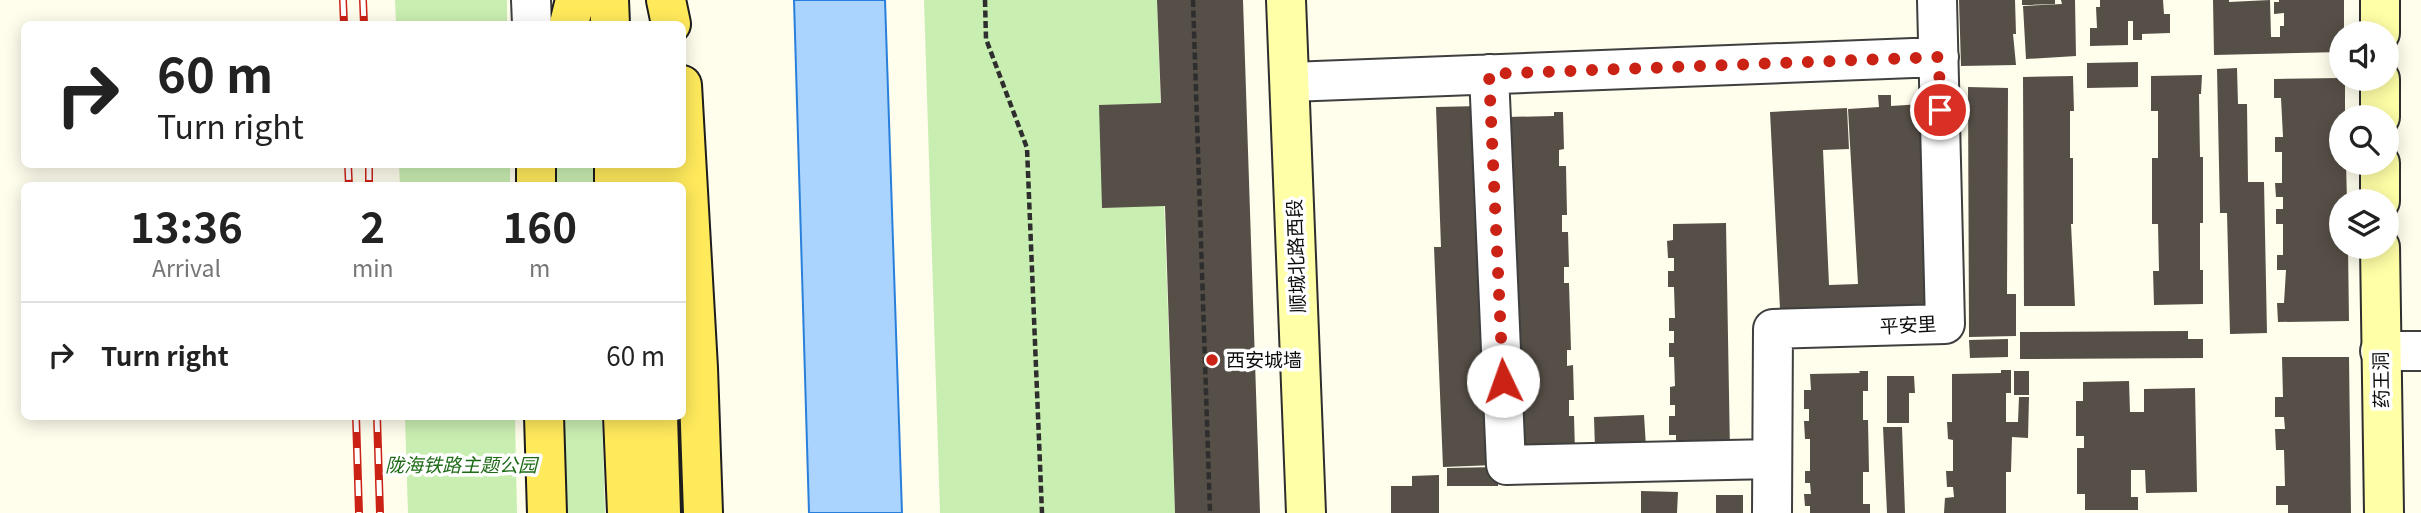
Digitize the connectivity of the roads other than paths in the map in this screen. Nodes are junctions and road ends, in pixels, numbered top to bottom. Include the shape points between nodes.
1 (531, 0) edge
2 (575, 0) edge
3 (609, 0) edge
4 (645, 0) edge
5 (666, 0) edge
6 (1286, 0) edge
7 (1937, 0) edge
8 (2380, 0) edge
9 (532, 21) edge
10 (570, 21) edge
11 (610, 21) edge
12 (646, 21) edge
13 (670, 21) edge
14 (2380, 21) edge
15 (1939, 57) junction
16 (1489, 74) junction
17 (1290, 82) junction
18 (686, 156) edge
19 (2380, 259) edge
20 (2380, 351) junction
21 (2421, 351) edge
22 (544, 420) edge
23 (624, 420) edge
24 (658, 420) edge
25 (1772, 459) junction
26 (547, 513) edge
27 (627, 513) edge
28 (661, 513) edge
29 (703, 513) edge
30 (1306, 513) edge
31 (1772, 513) edge
32 (2384, 513) edge

1 - 9 street
2 - 10 main road
3 - 11 main road
4 - 12 main road
5 - 13 main road
6 - 17 street, 顺城北路西段
7 - 15 street, 平安里
8 - 14 street
15 - 16 street
15 - 25 street, 平安里 via 1945,324 1773,329
16 - 17 street
16 - 25 street via 1506,465
17 - 30 street, 顺城北路西段
18 - 29 main road
19 - 20 street, 药王洞
20 - 21 street
20 - 32 street, 药王洞
22 - 26 main road
23 - 27 main road
24 - 28 main road
25 - 31 street, 平安里

